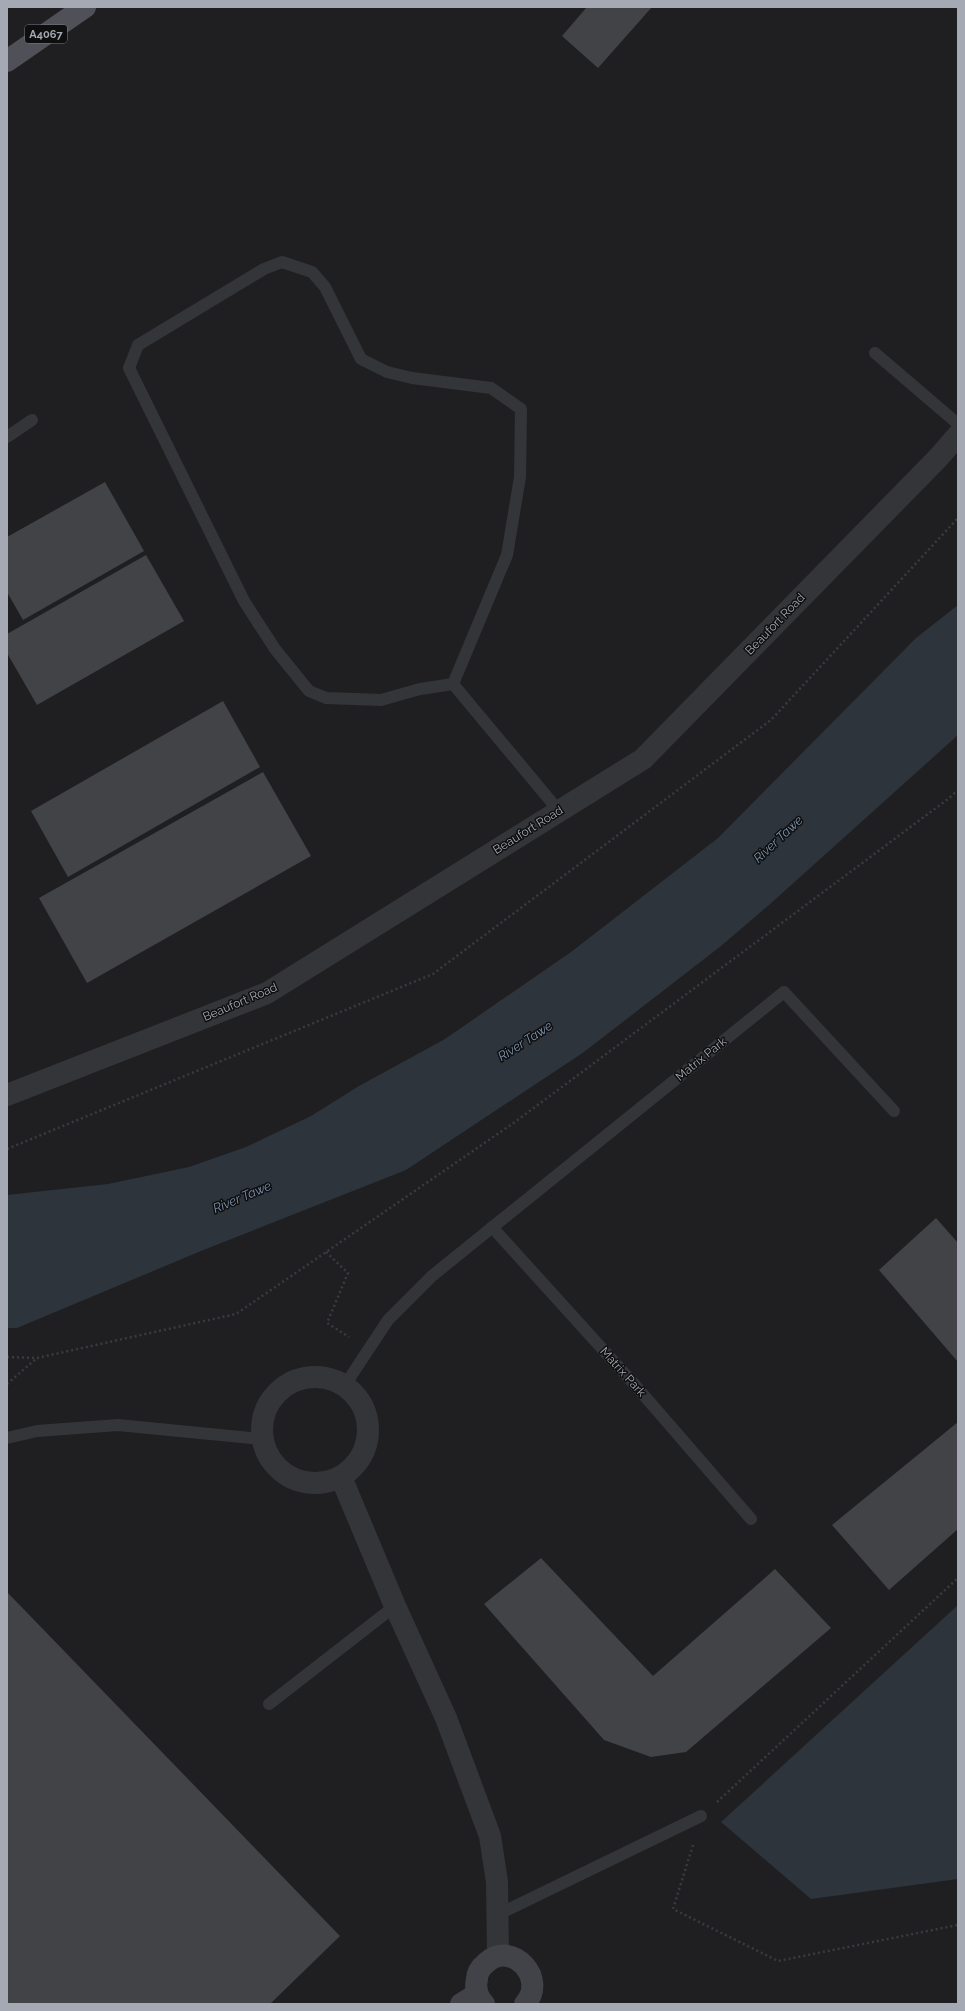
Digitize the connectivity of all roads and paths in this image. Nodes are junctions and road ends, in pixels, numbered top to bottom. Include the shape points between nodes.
1 (85, 7) edge
2 (7, 61) edge
3 (875, 353) dead end
4 (32, 420) dead end
5 (958, 424) edge
6 (958, 434) edge
7 (7, 437) edge
8 (958, 518) edge
9 (454, 684) junction
10 (958, 790) edge
11 (560, 811) junction
12 (7, 1095) edge
13 (894, 1111) dead end
14 (7, 1149) edge
15 (492, 1227) junction
16 (326, 1252) junction
17 (369, 1349) junction
18 (7, 1357) edge
19 (37, 1358) junction
20 (7, 1384) edge
21 (345, 1385) junction
22 (7, 1438) edge
23 (262, 1439) junction
24 (341, 1477) junction
25 (751, 1519) dead end
26 (958, 1578) edge
27 (395, 1606) junction
28 (269, 1704) dead end
29 (701, 1816) junction
30 (499, 1914) junction
31 (958, 1925) edge
32 (498, 1956) junction
33 (474, 2001) edge
34 (529, 2003) edge

1 - 2 main road, A4067
3 - 5 lane
4 - 7 lane
6 - 11 street, Beaufort Road via 938,458 643,759
8 - 14 path via 771,720 433,974
9 - 9 lane via 507,555 520,477 521,409 491,388 412,378 387,372 361,359 325,287 312,272 282,262 264,269 138,345 129,368 132,376 244,601 275,649 309,692 326,698 381,700 420,689
9 - 11 lane
10 - 16 path via 515,1122
11 - 12 street, Beaufort Road via 267,993
13 - 15 lane, Matrix Park via 784,992
15 - 17 lane, Matrix Park via 421,1287 388,1320
15 - 25 lane, Matrix Park via 635,1385
16 - 17 path via 348,1273 327,1323
16 - 19 path via 236,1314
17 - 21 lane, Matrix Park
18 - 19 path
19 - 20 path
21 - 23 street via 319,1376 305,1377 286,1386 271,1400 264,1412
21 - 24 street via 363,1406 369,1432 361,1458
22 - 23 lane via 37,1431 118,1425
23 - 24 street via 268,1455 278,1468 292,1478 308,1483 325,1483
24 - 27 street
26 - 29 path
27 - 28 lane
27 - 30 street via 446,1718 490,1836
29 - 30 lane
29 - 31 path via 673,1909 778,1961
30 - 32 street
32 - 33 street via 489,1960 477,1975
32 - 34 street via 515,1958 528,1968 533,1985

